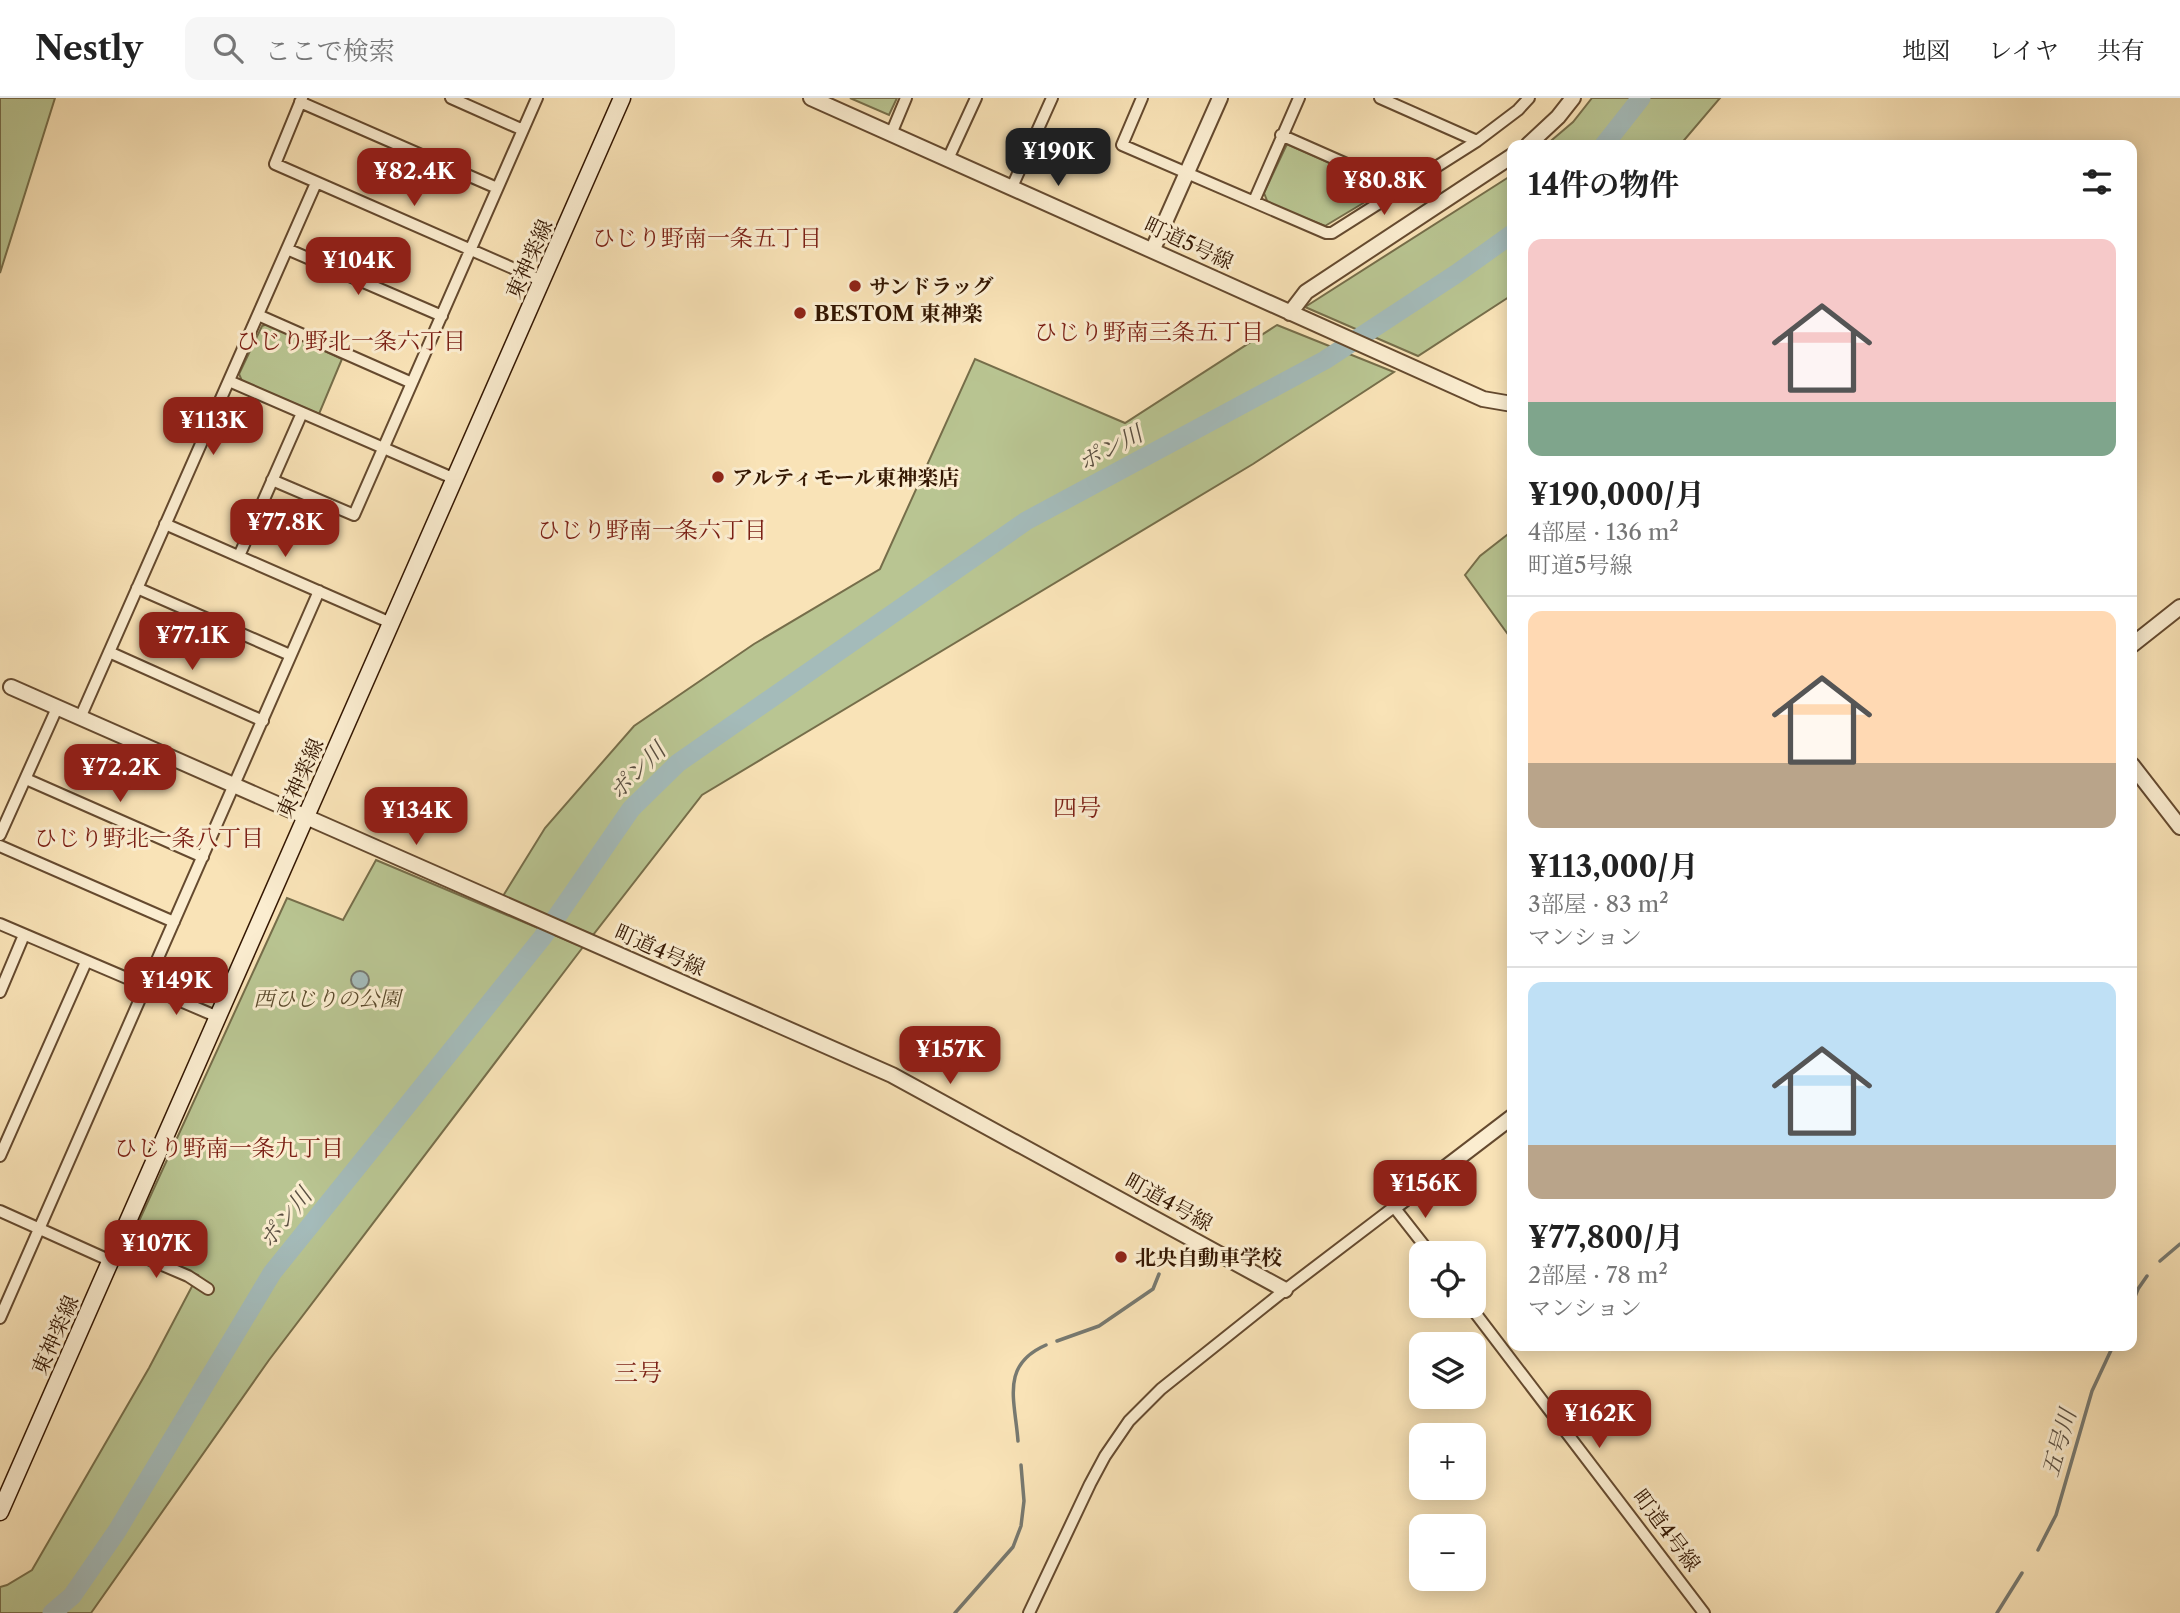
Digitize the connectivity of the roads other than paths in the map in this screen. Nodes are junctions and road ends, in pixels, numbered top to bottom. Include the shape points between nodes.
1 (451, 98) edge
2 (537, 98) edge
3 (622, 98) edge
4 (811, 98) edge
5 (906, 98) edge
6 (976, 98) edge
7 (1052, 98) edge
8 (1142, 98) edge
9 (1220, 98) edge
10 (1299, 98) edge
11 (1380, 98) edge
12 (1530, 98) edge
13 (1573, 98) edge
14 (301, 100) edge
15 (523, 130) junction
16 (891, 134) junction
17 (1281, 135) junction
18 (1533, 140) edge
19 (1477, 141) junction
20 (948, 159) junction
21 (1507, 159) edge
22 (1187, 173) junction
23 (316, 183) junction
24 (1012, 187) junction
25 (497, 188) junction
26 (1401, 188) junction
27 (1254, 201) junction
28 (287, 249) junction
29 (1153, 249) junction
30 (472, 250) junction
31 (541, 281) junction
32 (1290, 313) junction
33 (258, 315) junction
34 (442, 316) junction
35 (229, 381) junction
36 (412, 383) junction
37 (1507, 403) edge
38 (302, 413) junction
39 (383, 448) junction
40 (455, 479) junction
41 (272, 480) junction
42 (166, 524) junction
43 (239, 556) junction
44 (138, 588) junction
45 (319, 591) junction
46 (2180, 607) edge
47 (391, 623) junction
48 (2137, 641) edge
49 (109, 652) junction
50 (290, 655) junction
51 (6, 685) edge
52 (57, 708) junction
53 (80, 718) junction
54 (262, 721) junction
55 (2137, 771) edge
56 (26, 779) junction
57 (233, 785) junction
58 (306, 817) junction
59 (2180, 827) edge
60 (0, 835) edge
61 (0, 846) edge
62 (203, 857) junction
63 (174, 922) junction
64 (0, 924) edge
65 (24, 935) junction
66 (86, 962) junction
67 (145, 988) junction
68 (0, 992) edge
69 (218, 1017) junction
70 (1507, 1120) edge
71 (0, 1156) edge
72 (1394, 1207) junction
73 (0, 1211) edge
74 (38, 1228) junction
75 (1421, 1241) edge
76 (114, 1253) junction
77 (208, 1289) dead end
78 (1285, 1290) junction
79 (5, 1295) edge
80 (0, 1318) edge
81 (1479, 1318) edge
82 (0, 1512) edge
83 (1029, 1613) edge
84 (1704, 1613) edge

1 - 15 street
2 - 15 street
3 - 31 main road, 東神楽線
4 - 16 street, 町道5号線
5 - 16 street
6 - 20 street
7 - 24 street
8 - 22 street via 1122,145
9 - 22 street
10 - 17 street
11 - 19 street
12 - 19 street
13 - 18 street
14 - 23 street via 275,164
14 - 25 street
15 - 25 street
16 - 20 street, 町道5号線
17 - 26 street
17 - 27 street
19 - 26 street
20 - 24 street, 町道5号線
21 - 32 street via 1306,292
22 - 27 street
22 - 29 street
23 - 28 street
23 - 30 street
24 - 29 street, 町道5号線
25 - 30 street
26 - 27 street via 1332,233
28 - 33 street
28 - 34 street
29 - 32 street, 町道5号線
30 - 31 street
30 - 34 street
31 - 40 main road, 東神楽線
32 - 37 street, 町道5号線 via 1483,399
33 - 35 street
33 - 36 street
34 - 36 street
35 - 38 street
35 - 42 street
36 - 39 street
38 - 39 street
38 - 41 street
39 - 40 street
39 - 41 street via 354,515
40 - 47 main road, 東神楽線
41 - 43 street
42 - 43 street
42 - 44 street
43 - 45 street
44 - 49 street
44 - 50 street
45 - 47 street
45 - 50 street
46 - 48 street
47 - 58 main road, 東神楽線
49 - 53 street
49 - 54 street
50 - 54 street
51 - 52 street, 町道4号線
52 - 53 street, 町道4号線
52 - 56 street
53 - 57 street, 町道4号線
54 - 57 street
55 - 59 street
56 - 60 street
56 - 62 street
57 - 58 street, 町道4号線
57 - 62 street
58 - 69 main road, 東神楽線
58 - 78 street, 町道4号線 via 892,1074
61 - 63 street
62 - 63 street
63 - 67 street
64 - 65 street
65 - 66 street
65 - 68 street
66 - 67 street
66 - 71 street
67 - 69 street
67 - 74 street
69 - 76 main road, 東神楽線
70 - 72 street
72 - 75 street
72 - 78 street
73 - 74 street
74 - 76 street
74 - 79 street
76 - 77 street via 188,1276
76 - 82 main road, 東神楽線
78 - 83 street via 1161,1389 1129,1421 1090,1484
79 - 80 street
81 - 84 street, 町道4号線

